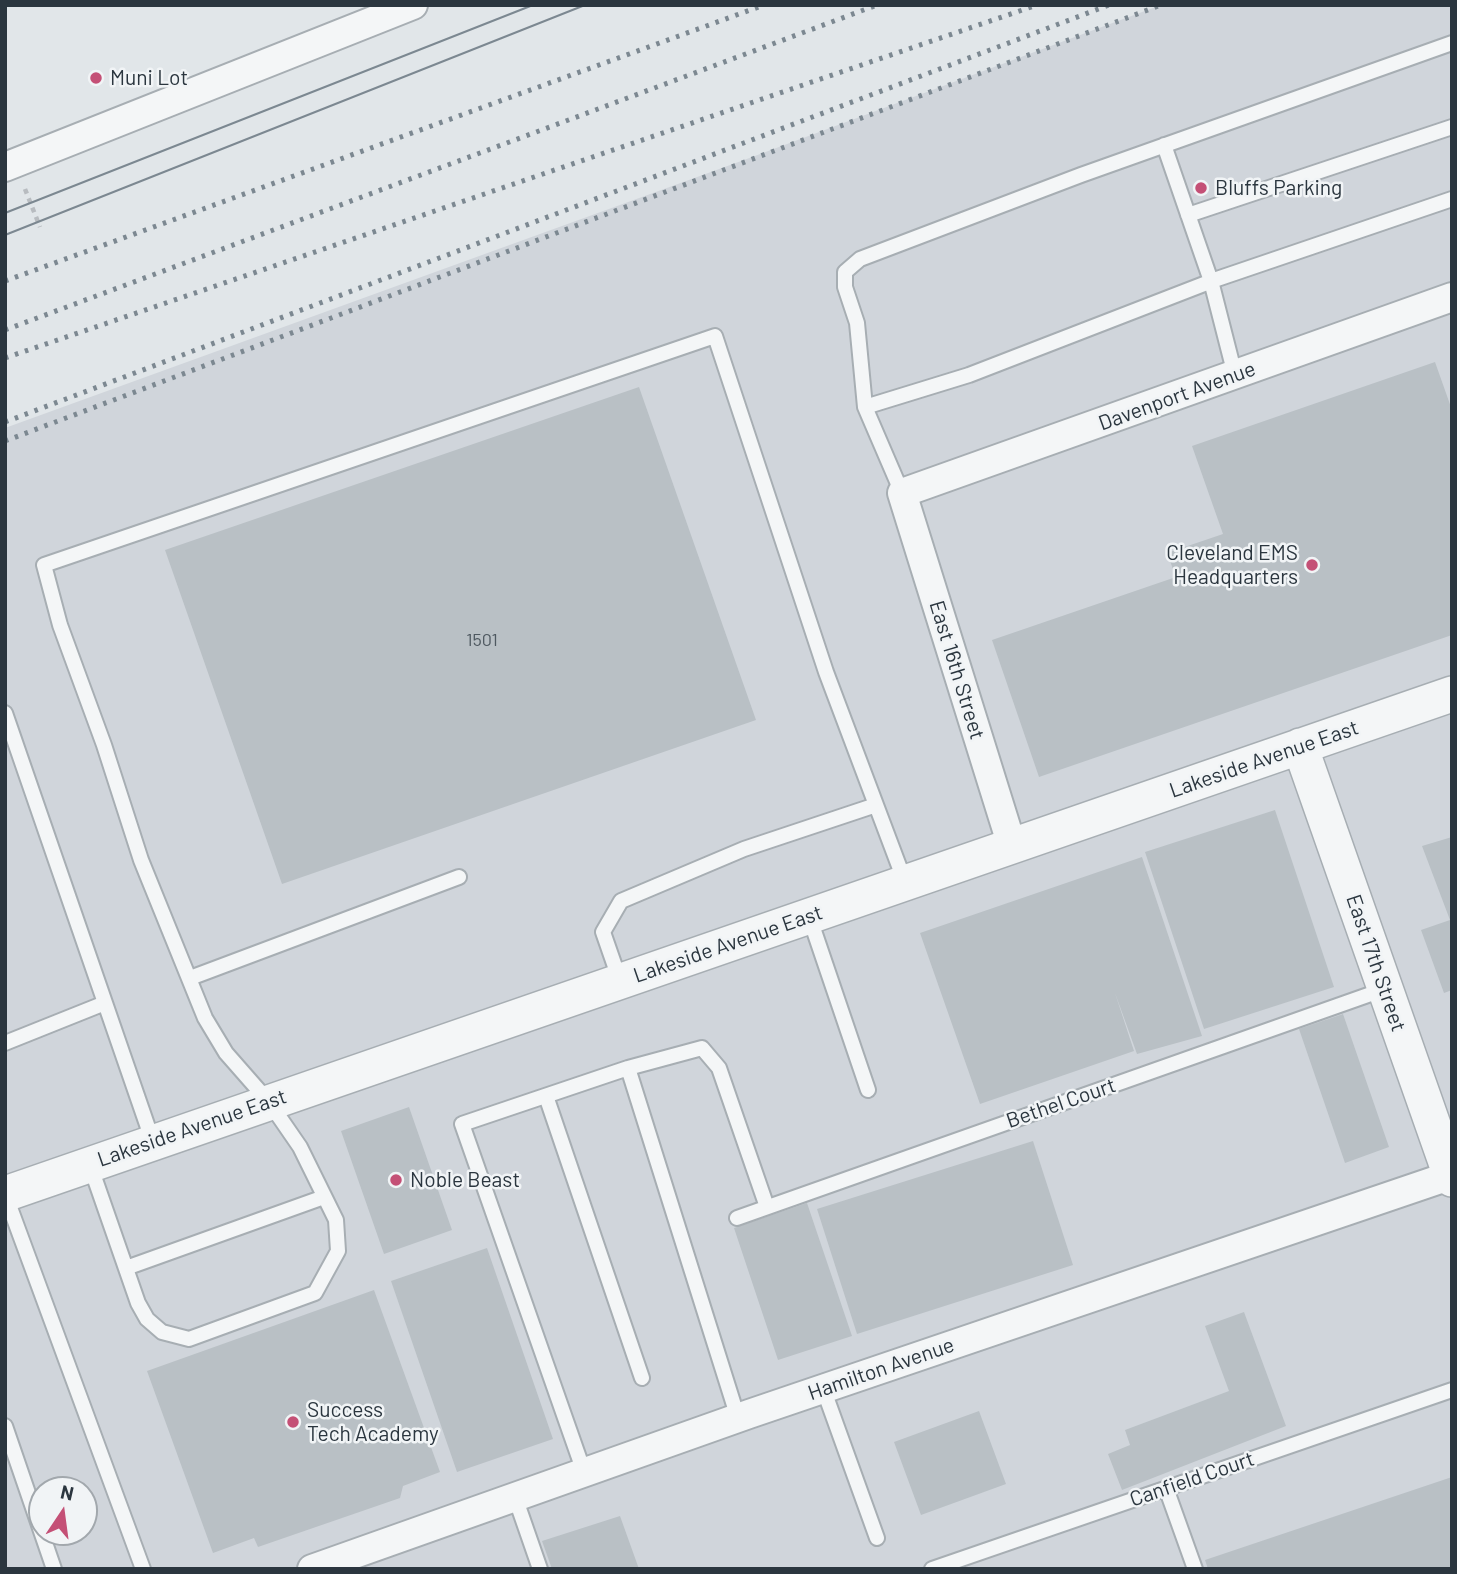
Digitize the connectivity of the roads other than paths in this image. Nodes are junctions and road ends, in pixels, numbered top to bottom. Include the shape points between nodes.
1 (413, 5) edge
2 (1452, 43) edge
3 (1452, 127) edge
4 (1164, 145) junction
5 (12, 176) edge
6 (1452, 199) edge
7 (1188, 215) junction
8 (1211, 281) junction
9 (1452, 297) edge
10 (1235, 375) junction
11 (865, 407) junction
12 (902, 493) junction
13 (1452, 694) edge
14 (5, 713) edge
15 (1300, 747) junction
16 (876, 805) junction
17 (1012, 846) junction
18 (460, 877) dead end
19 (905, 883) junction
20 (809, 916) junction
21 (190, 978) junction
22 (620, 981) junction
23 (1385, 989) junction
24 (105, 1003) junction
25 (5, 1043) edge
26 (628, 1068) junction
27 (868, 1090) dead end
28 (546, 1096) junction
29 (269, 1101) junction
30 (153, 1142) junction
31 (90, 1164) junction
32 (1451, 1177) edge
33 (5, 1194) edge
34 (324, 1197) junction
35 (767, 1207) junction
36 (737, 1218) dead end
37 (126, 1268) junction
38 (642, 1378) dead end
39 (823, 1388) junction
40 (1452, 1390) edge
41 (738, 1418) junction
42 (5, 1426) edge
43 (584, 1472) junction
44 (1166, 1488) junction
45 (515, 1497) junction
46 (877, 1538) dead end
47 (54, 1569) edge
48 (143, 1569) edge
49 (312, 1569) edge
50 (540, 1569) edge
51 (932, 1569) edge
52 (1195, 1569) edge

1 - 5 street
2 - 4 lane
3 - 7 lane
4 - 7 lane
4 - 11 lane via 860,259 845,272 857,323
6 - 8 lane
7 - 8 lane
8 - 10 lane
8 - 11 lane via 969,375
9 - 10 street, Davenport Avenue
10 - 12 street, Davenport Avenue
11 - 12 lane
12 - 17 street, East 16th Street
13 - 15 street, Lakeside Avenue East
14 - 24 lane
15 - 17 street, Lakeside Avenue East
15 - 23 street, East 17th Street
16 - 19 lane
16 - 21 lane via 813,635 715,336 44,565 60,625 141,860
16 - 22 lane via 744,849 621,901 603,932
17 - 19 street, Lakeside Avenue East
18 - 21 lane
19 - 20 street, Lakeside Avenue East
20 - 22 street, Lakeside Avenue East
20 - 27 lane
21 - 29 lane via 215,1037
22 - 29 street, Lakeside Avenue East
23 - 32 street, East 17th Street
23 - 35 lane, Bethel Court
24 - 25 lane
24 - 30 lane
26 - 28 lane
26 - 35 lane via 702,1048 719,1068
26 - 41 lane
28 - 38 lane
28 - 43 lane via 463,1124
29 - 30 street, Lakeside Avenue East
29 - 34 lane via 300,1147
30 - 31 street, Lakeside Avenue East
31 - 33 street, Lakeside Avenue East
31 - 37 lane
32 - 39 street, Hamilton Avenue
33 - 48 lane
34 - 37 lane
34 - 37 lane via 336,1220 338,1251 315,1293 189,1339 162,1332 147,1320
35 - 36 lane, Bethel Court
39 - 41 street, Hamilton Avenue
39 - 46 lane
40 - 44 lane, Canfield Court
41 - 43 street, Hamilton Avenue
42 - 47 lane
43 - 45 street, Hamilton Avenue
44 - 51 lane, Canfield Court
44 - 52 lane
45 - 49 street, Hamilton Avenue
45 - 50 lane

